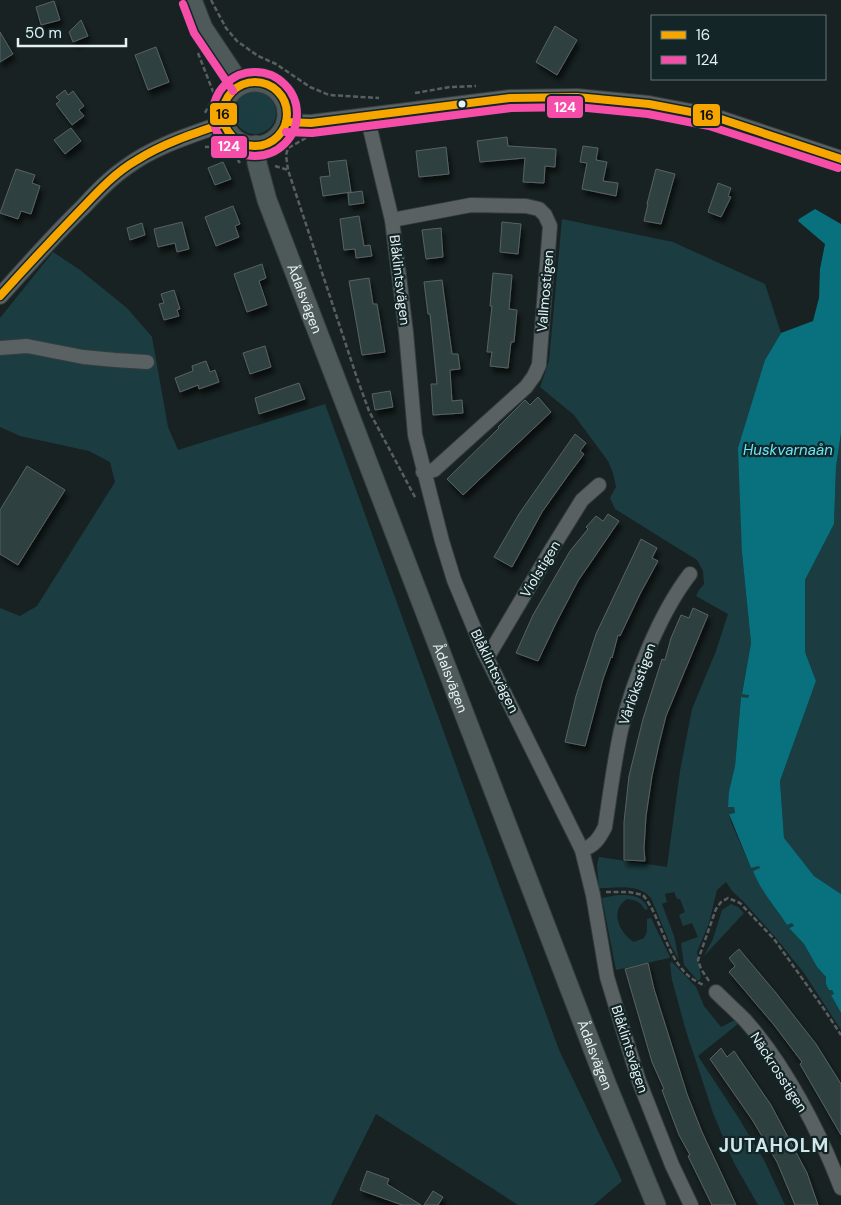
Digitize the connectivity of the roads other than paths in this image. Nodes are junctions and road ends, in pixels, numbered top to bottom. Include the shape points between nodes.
1 (192, 0) edge
2 (241, 85) junction
3 (367, 116) junction
4 (286, 122) junction
5 (225, 123) junction
6 (256, 154) junction
7 (841, 159) edge
8 (392, 220) junction
9 (0, 296) edge
10 (0, 348) edge
11 (147, 362) dead end
12 (423, 472) junction
13 (599, 485) dead end
14 (690, 574) dead end
15 (484, 652) junction
16 (582, 850) junction
17 (716, 992) road end
18 (841, 1188) edge
19 (656, 1205) edge
20 (691, 1205) edge

1 - 2 main road via 203,28
2 - 4 main road via 258,82 275,89 285,104
2 - 5 main road via 226,101
3 - 4 street via 310,123
3 - 7 street via 510,98 613,100 712,116
3 - 8 street, Blåklintsvägen
4 - 6 main road via 282,131
5 - 6 main road via 229,132
5 - 9 street via 201,140 159,148 124,168 66,224
6 - 19 main road, Ådalsvägen via 267,200 620,1119
8 - 12 street, Blåklintsvägen via 415,436
8 - 12 street, Vallmostigen via 472,206 526,206 539,209 546,215 550,226 538,365 534,376 434,470
10 - 11 street via 27,346 83,357
12 - 15 street, Blåklintsvägen via 454,580
13 - 15 street, Violstigen via 582,500 490,653
14 - 16 street, Vårlöksstigen via 676,592 655,633 629,700 605,827 595,843
15 - 16 street, Blåklintsvägen
16 - 20 street, Blåklintsvägen via 607,977 620,1020 642,1090
17 - 18 street, Näckrosstigen via 744,1019 802,1104

